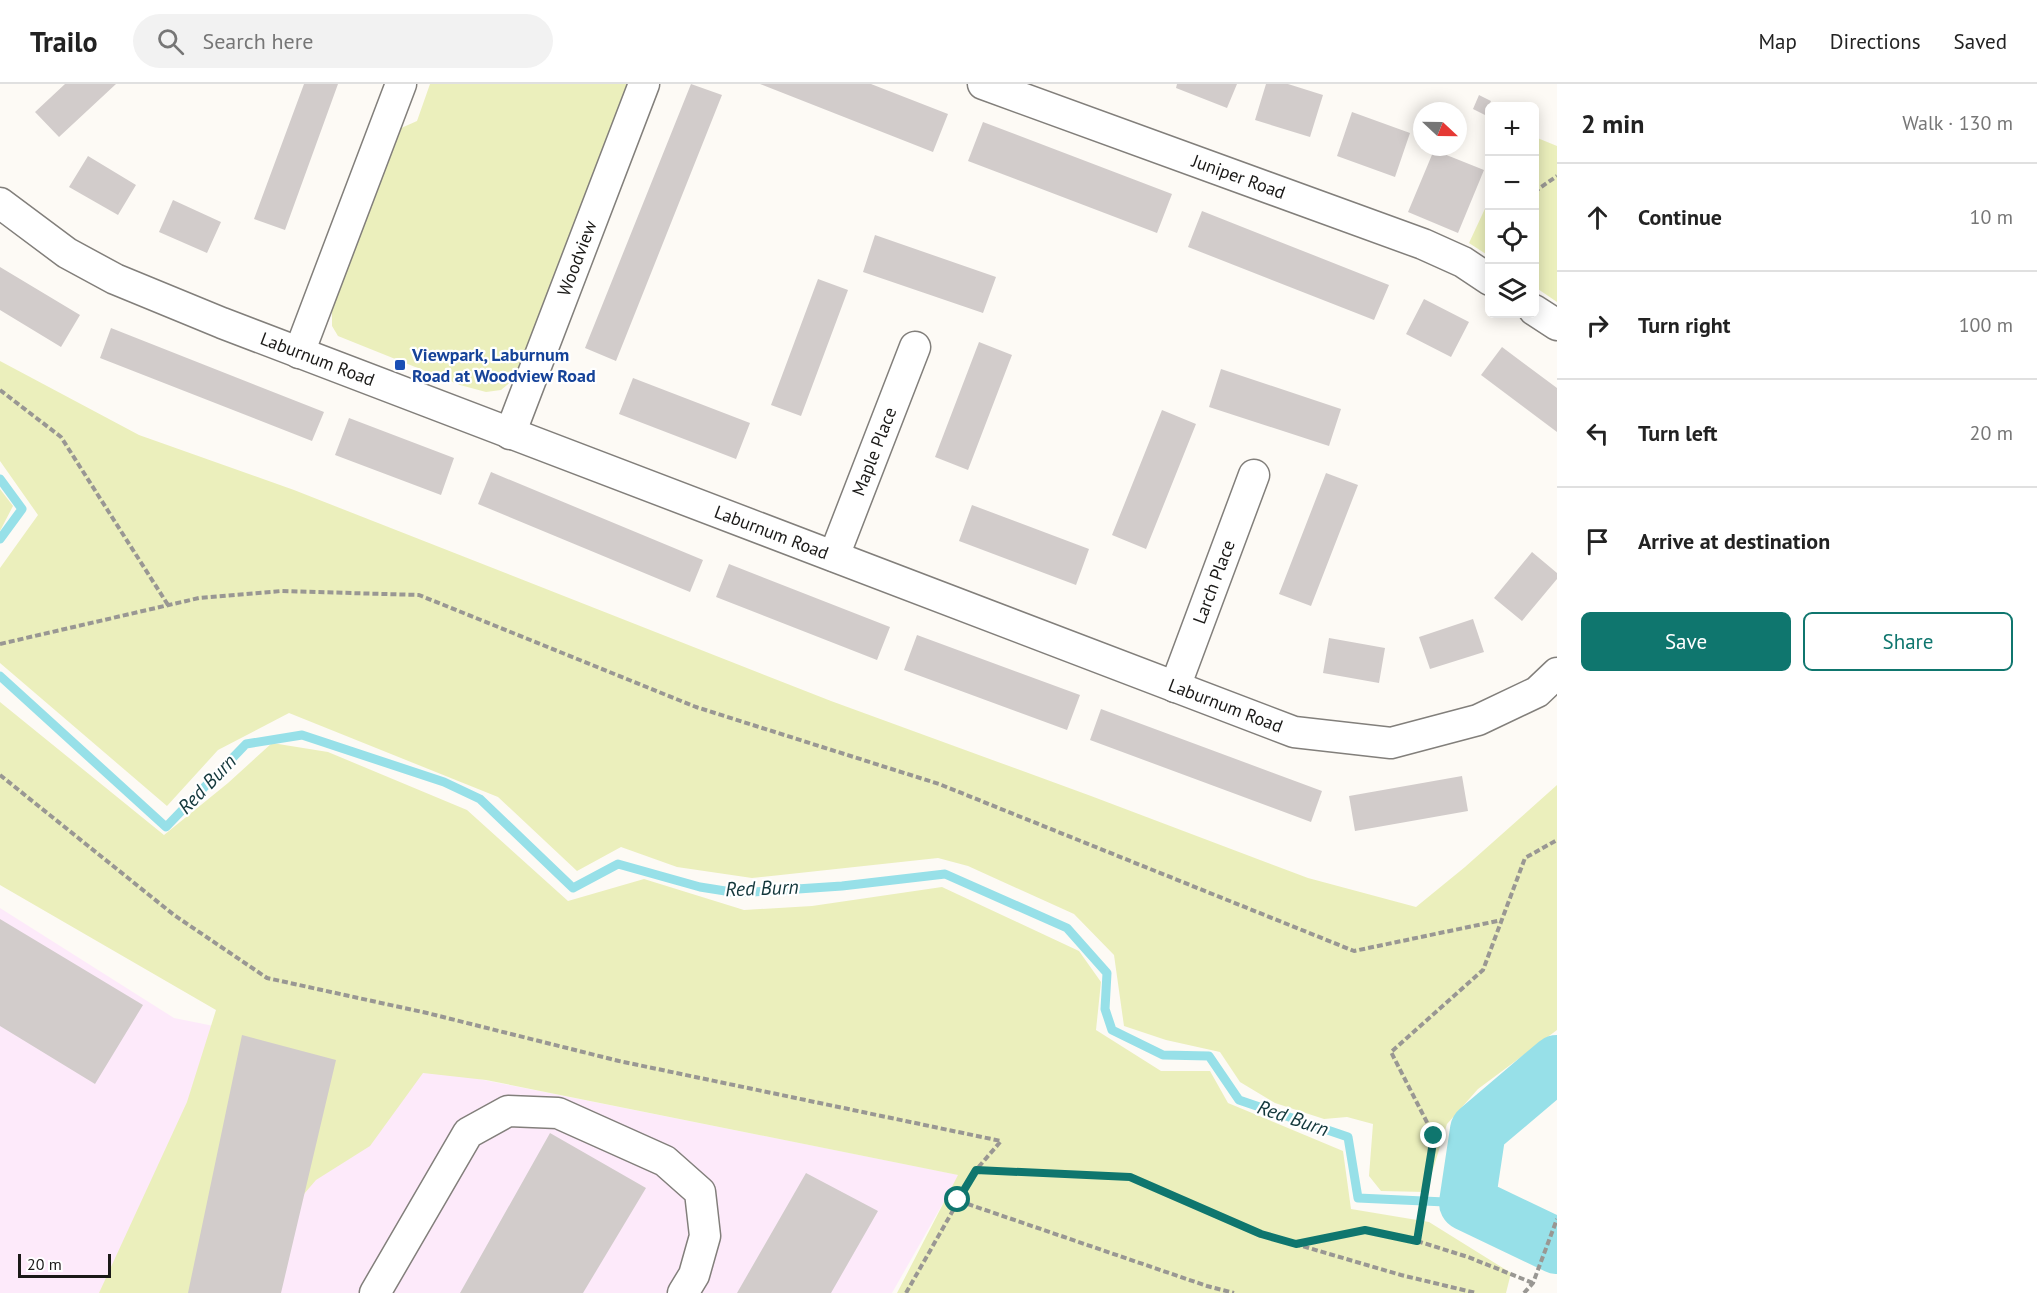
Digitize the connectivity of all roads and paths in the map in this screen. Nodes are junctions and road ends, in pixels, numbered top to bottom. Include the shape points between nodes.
1 (401, 84) edge
2 (644, 84) edge
3 (983, 84) edge
4 (1557, 176) edge
5 (1539, 189) edge
6 (0, 203) edge
7 (1485, 277) edge
8 (1539, 313) edge
9 (1557, 326) edge
10 (915, 347) dead end
11 (299, 353) junction
12 (0, 390) edge
13 (510, 434) junction
14 (1254, 475) dead end
15 (834, 556) junction
16 (168, 605) junction
17 (0, 644) edge
18 (1557, 673) edge
19 (1175, 687) junction
20 (0, 775) edge
21 (1557, 840) edge
22 (1502, 920) junction
23 (976, 1170) junction
24 (958, 1200) junction
25 (1557, 1219) edge
26 (1417, 1241) junction
27 (1296, 1244) junction
28 (1534, 1281) junction
29 (375, 1293) edge
30 (683, 1293) edge
31 (906, 1293) edge
32 (1233, 1293) edge
33 (1476, 1293) edge
34 (1524, 1293) edge

1 - 11 street
2 - 13 street, Woodview
3 - 7 street, Juniper Road via 1423,244
4 - 5 path
6 - 11 street, Laburnum Road via 67,253 115,279
8 - 9 street
10 - 15 street, Maple Place
11 - 13 street, Laburnum Road
12 - 16 path via 61,437
13 - 15 street, Laburnum Road
14 - 19 street, Larch Place
15 - 19 street, Laburnum Road
16 - 17 path
16 - 22 path via 200,598 281,591 419,595 696,707 939,784 1354,951
18 - 19 street, Laburnum Road via 1537,692 1478,720 1391,743 1294,732
20 - 23 path via 174,915 267,978 619,1061 1002,1141
21 - 22 path via 1525,858
22 - 26 path via 1483,970 1391,1052 1434,1136
23 - 24 path
23 - 27 path via 1130,1177 1261,1234
24 - 31 path
24 - 32 path
25 - 28 path
26 - 27 path via 1365,1230
26 - 28 path
27 - 33 path
28 - 34 path
29 - 30 street via 468,1133 508,1111 558,1113 665,1161 700,1192 705,1236 694,1275

